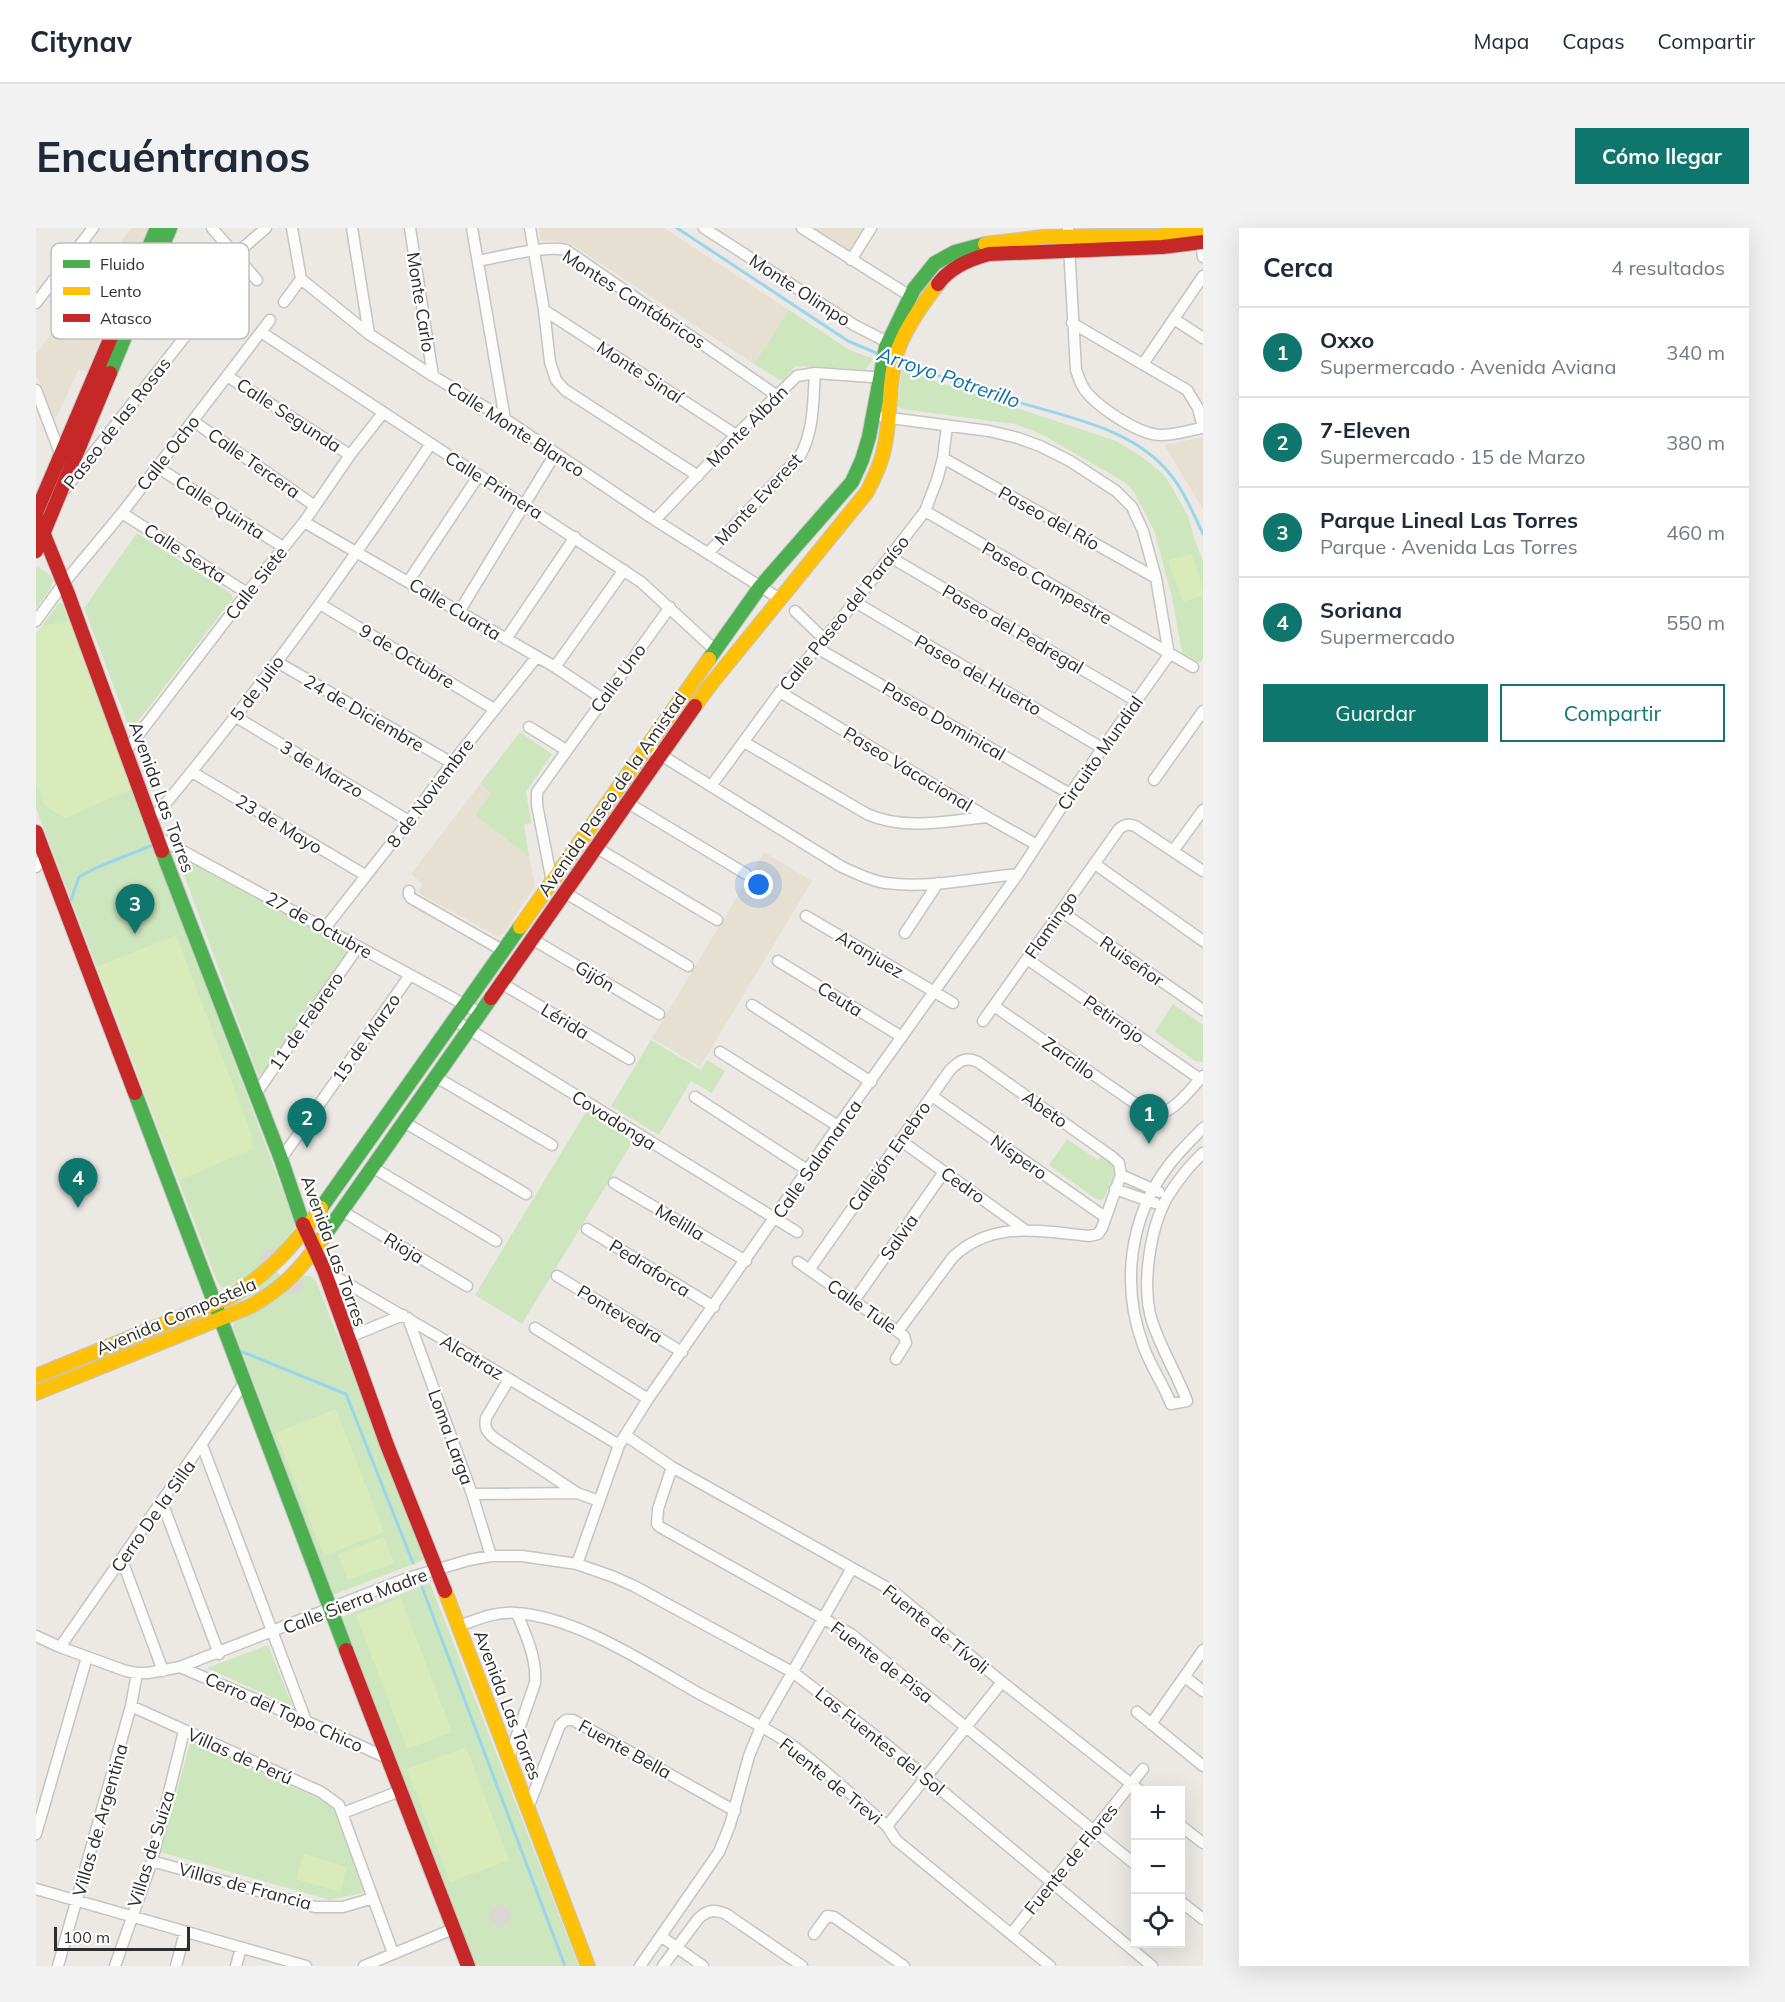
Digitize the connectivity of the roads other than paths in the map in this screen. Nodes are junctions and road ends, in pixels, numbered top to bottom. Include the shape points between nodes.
1 (93, 228) edge
2 (157, 228) edge
3 (170, 228) edge
4 (212, 228) edge
5 (266, 228) edge
6 (292, 228) edge
7 (352, 228) edge
8 (410, 228) edge
9 (472, 228) edge
10 (530, 228) edge
11 (704, 228) edge
12 (802, 228) edge
13 (871, 228) edge
14 (1068, 231) edge
15 (1202, 238) edge
16 (82, 243) edge
17 (151, 243) edge
18 (164, 243) edge
19 (225, 243) edge
20 (249, 248) edge
21 (533, 251) junction
22 (1068, 252) junction
23 (1203, 257) edge
24 (851, 260) junction
25 (478, 261) junction
26 (249, 270) edge
27 (1203, 276) edge
28 (257, 279) dead end
29 (300, 279) junction
30 (51, 283) edge
31 (910, 296) junction
32 (284, 302) dead end
33 (36, 303) edge
34 (544, 310) junction
35 (1174, 319) junction
36 (270, 320) dead end
37 (1072, 324) junction
38 (261, 332) junction
39 (369, 334) junction
40 (1203, 338) edge
41 (109, 339) edge
42 (124, 339) edge
43 (178, 339) edge
44 (889, 360) junction
45 (1143, 364) junction
46 (815, 373) junction
47 (227, 376) junction
48 (433, 376) junction
49 (36, 390) edge
50 (776, 395) junction
51 (383, 413) junction
52 (880, 416) junction
53 (505, 419) junction
54 (193, 421) junction
55 (947, 426) junction
56 (1203, 428) edge
57 (736, 435) junction
58 (430, 444) junction
59 (60, 453) junction
60 (555, 454) junction
61 (350, 455) junction
62 (943, 458) junction
63 (74, 459) junction
64 (157, 467) junction
65 (479, 475) junction
66 (698, 476) junction
67 (57, 498) junction
68 (525, 504) junction
69 (315, 506) junction
70 (925, 511) junction
71 (122, 513) junction
72 (36, 514) edge
73 (655, 520) junction
74 (304, 522) junction
75 (43, 535) junction
76 (575, 537) junction
77 (283, 547) junction
78 (36, 551) edge
79 (358, 552) junction
80 (708, 553) junction
81 (890, 557) junction
82 (624, 570) junction
83 (1156, 578) junction
84 (408, 582) junction
85 (63, 584) junction
86 (760, 587) junction
87 (247, 593) junction
88 (780, 599) junction
89 (855, 602) junction
90 (320, 604) junction
91 (669, 607) junction
92 (795, 611) dead end
93 (459, 612) junction
94 (36, 621) edge
95 (506, 639) junction
96 (824, 639) junction
97 (817, 648) junction
98 (716, 651) junction
99 (1169, 655) junction
100 (536, 658) junction
101 (277, 662) junction
102 (555, 667) junction
103 (1193, 667) dead end
104 (780, 692) junction
105 (603, 699) junction
106 (1136, 701) junction
107 (494, 709) junction
108 (1203, 711) edge
109 (236, 717) junction
110 (529, 727) dead end
111 (744, 742) junction
112 (648, 747) junction
113 (1102, 748) junction
114 (566, 750) junction
115 (126, 751) junction
116 (662, 756) junction
117 (452, 763) junction
118 (192, 772) junction
119 (1154, 780) dead end
120 (711, 786) junction
121 (1070, 794) junction
122 (628, 803) junction
123 (1203, 810) edge
124 (987, 817) junction
125 (151, 821) junction
126 (409, 821) junction
127 (36, 832) edge
128 (157, 837) junction
129 (1037, 845) junction
130 (597, 848) junction
131 (1173, 851) junction
132 (45, 855) junction
133 (1095, 864) junction
134 (36, 867) edge
135 (1203, 871) edge
136 (746, 874) dead end
137 (1018, 874) junction
138 (365, 875) junction
139 (552, 882) junction
140 (938, 883) junction
141 (410, 891) dead end
142 (564, 892) junction
143 (1062, 912) junction
144 (806, 916) dead end
145 (717, 920) dead end
146 (325, 928) junction
147 (905, 933) dead end
148 (532, 939) junction
149 (1203, 940) edge
150 (358, 947) junction
151 (502, 950) junction
152 (1028, 959) junction
153 (778, 961) dead end
154 (688, 966) dead end
155 (410, 975) junction
156 (501, 983) junction
157 (934, 992) junction
158 (953, 1003) dead end
159 (466, 1004) junction
160 (752, 1005) dead end
161 (994, 1006) junction
162 (1203, 1010) edge
163 (480, 1013) junction
164 (659, 1014) dead end
165 (454, 1020) junction
166 (982, 1021) dead end
167 (469, 1030) junction
168 (902, 1037) junction
169 (720, 1052) dead end
170 (629, 1059) dead end
171 (978, 1062) joint
172 (436, 1077) junction
173 (1202, 1077) edge
174 (871, 1082) junction
175 (255, 1095) junction
176 (932, 1096) junction
177 (695, 1097) dead end
178 (404, 1122) junction
179 (838, 1126) junction
180 (1203, 1128) edge
181 (900, 1140) junction
182 (552, 1145) dead end
183 (1203, 1153) edge
184 (281, 1159) junction
185 (372, 1167) junction
186 (807, 1170) junction
187 (944, 1172) junction
188 (1121, 1175) junction
189 (615, 1183) dead end
190 (1116, 1189) junction
191 (1154, 1190) junction
192 (526, 1194) dead end
193 (1149, 1200) junction
194 (1166, 1201) junction
195 (342, 1210) junction
196 (1106, 1217) junction
197 (775, 1219) junction
198 (587, 1229) dead end
199 (1025, 1230) junction
200 (305, 1231) junction
201 (797, 1232) dead end
202 (496, 1241) dead end
203 (314, 1250) junction
204 (746, 1261) junction
205 (798, 1262) dead end
206 (324, 1270) junction
207 (809, 1270) junction
208 (557, 1276) dead end
209 (467, 1286) dead end
210 (854, 1301) junction
211 (214, 1305) junction
212 (714, 1307) junction
213 (405, 1317) junction
214 (220, 1319) junction
215 (536, 1328) dead end
216 (898, 1331) junction
217 (347, 1338) junction
218 (682, 1352) junction
219 (896, 1359) dead end
220 (69, 1363) junction
221 (36, 1376) edge
222 (75, 1378) junction
223 (509, 1379) junction
224 (244, 1383) junction
225 (36, 1393) edge
226 (648, 1399) junction
227 (625, 1435) junction
228 (201, 1445) junction
229 (619, 1445) junction
230 (672, 1467) junction
231 (577, 1493) junction
232 (472, 1494) junction
233 (599, 1501) junction
234 (162, 1502) junction
235 (491, 1556) junction
236 (122, 1560) junction
237 (578, 1564) junction
238 (852, 1568) junction
239 (437, 1571) junction
240 (330, 1609) junction
241 (517, 1613) junction
242 (824, 1618) junction
243 (459, 1626) junction
244 (273, 1632) junction
245 (36, 1636) edge
246 (60, 1647) junction
247 (1203, 1650) edge
248 (219, 1654) junction
249 (87, 1657) junction
250 (180, 1667) junction
251 (163, 1671) junction
252 (794, 1672) junction
253 (137, 1673) junction
254 (1185, 1677) junction
255 (1002, 1682) junction
256 (1203, 1691) edge
257 (131, 1706) junction
258 (1137, 1712) dead end
259 (306, 1721) junction
260 (1151, 1724) junction
261 (761, 1727) junction
262 (966, 1727) junction
263 (184, 1731) junction
264 (387, 1758) junction
265 (509, 1758) junction
266 (1203, 1766) edge
267 (1143, 1769) dead end
268 (926, 1778) junction
269 (1134, 1786) edge
270 (1135, 1786) edge
271 (400, 1791) junction
272 (1131, 1792) edge
273 (528, 1808) junction
274 (735, 1811) junction
275 (343, 1813) junction
276 (886, 1826) junction
277 (1185, 1829) edge
278 (1095, 1832) junction
279 (36, 1834) edge
280 (1203, 1843) edge
281 (1131, 1860) edge
282 (152, 1861) junction
283 (1052, 1884) junction
284 (36, 1889) edge
285 (373, 1898) junction
286 (77, 1900) junction
287 (1185, 1905) edge
288 (131, 1916) junction
289 (1203, 1919) edge
290 (453, 1929) junction
291 (185, 1932) junction
292 (814, 1934) dead end
293 (1011, 1934) junction
294 (662, 1937) junction
295 (676, 1947) junction
296 (241, 1948) junction
297 (393, 1953) junction
298 (301, 1965) edge
299 (58, 1966) edge
300 (115, 1966) edge
301 (176, 1966) edge
302 (236, 1966) edge
303 (364, 1966) edge
304 (468, 1966) edge
305 (588, 1966) edge
306 (640, 1966) edge
307 (663, 1966) edge
308 (703, 1966) edge
309 (802, 1966) edge
310 (904, 1966) edge
311 (1050, 1966) edge
312 (1152, 1966) edge

1 - 16 street
2 - 17 street
3 - 18 street
4 - 19 street
5 - 20 street, Paseo de las Rosas
6 - 29 street
7 - 39 street
8 - 48 street, Monte Carlo
9 - 25 street
10 - 21 street
11 - 44 street, Monte Olimpo via 854,325
12 - 24 street
13 - 24 street
14 - 15 street
14 - 22 street
14 - 31 street via 988,238 965,245 935,263
15 - 22 street
15 - 23 street
21 - 25 street, Montes Cantábricos
21 - 34 street
21 - 50 street, Montes Cantábricos via 566,250
22 - 37 street
22 - 44 street via 989,254 956,267 934,288
24 - 31 street
25 - 53 street
26 - 28 street
27 - 35 street
29 - 32 street
29 - 39 street, Calle Monte Blanco
30 - 33 street
31 - 44 street
34 - 57 street, Monte Sinaí
34 - 66 street via 552,370 565,390
35 - 40 street
35 - 45 street
36 - 38 street, Calle Ocho
37 - 45 street
37 - 56 street via 1076,370 1087,394 1098,404 1151,433
38 - 47 street, Calle Ocho
38 - 51 street, Calle Primera
39 - 48 street, Calle Monte Blanco
41 - 59 street
42 - 63 street
43 - 67 street, Paseo de las Rosas
44 - 46 street, Monte Albán
44 - 52 street, Avenida Paseo de la Amistad
45 - 56 street via 1187,390 1198,408
46 - 50 street, Monte Albán via 797,376
46 - 80 street, Monte Everest via 811,428 800,456
47 - 54 street, Calle Ocho
47 - 61 street, Calle Segunda
48 - 53 street, Calle Monte Blanco
49 - 59 street
50 - 57 street, Monte Albán
51 - 58 street, Calle Primera
51 - 61 street, Calle Siete
52 - 55 street
52 - 86 street, Avenida Paseo de la Amistad via 852,482
52 - 88 street, Avenida Paseo de la Amistad via 885,447 867,492
53 - 60 street, Calle Monte Blanco
54 - 64 street, Calle Ocho
54 - 69 street, Calle Tercera
55 - 62 street, Calle Paseo del Paraíso
55 - 83 street via 989,431 1040,446 1116,491 1132,507
57 - 66 street, Monte Albán
58 - 65 street, Calle Primera
58 - 79 street, 5 de Julio
59 - 63 street
59 - 72 street
60 - 68 street
60 - 73 street, Calle Monte Blanco
61 - 69 street, Calle Siete
62 - 70 street, Calle Paseo del Paraíso
62 - 83 street, Paseo del Río
63 - 67 street
64 - 71 street, Calle Ocho
64 - 77 street, Calle Quinta
65 - 68 street, Calle Primera
65 - 84 street
66 - 73 street, Monte Albán
67 - 75 street
68 - 76 street, Calle Primera
68 - 93 street
69 - 74 street, Calle Siete
70 - 81 street, Calle Paseo del Paraíso
70 - 99 street, Paseo Campestre
71 - 85 street, Calle Ocho
71 - 87 street, Calle Sexta
72 - 75 street, Avenida Las Torres
73 - 80 street, Calle Monte Blanco
74 - 77 street, Calle Siete
74 - 79 street, Calle Cuarta
75 - 78 street
75 - 85 street, Avenida Las Torres
76 - 82 street, Calle Primera
76 - 95 street
77 - 87 street, Calle Siete
79 - 84 street, Calle Cuarta
79 - 90 street, 5 de Julio
80 - 86 street, Calle Monte Blanco
81 - 89 street, Calle Paseo del Paraíso
81 - 106 street, Paseo del Pedregal
82 - 91 street, Calle Primera
82 - 102 street
83 - 99 street
84 - 93 street, Calle Cuarta
85 - 94 street, Calle Ocho
85 - 115 street, Avenida Las Torres
86 - 88 street, Calle Monte Blanco
86 - 98 street, Avenida Paseo de la Amistad
87 - 115 street, Calle Siete
88 - 116 street, Avenida Paseo de la Amistad via 711,684
89 - 96 street, Calle Paseo del Paraíso
89 - 113 street, Paseo del Huerto
90 - 101 street, 5 de Julio
90 - 107 street, 9 de Octubre
91 - 98 street, Calle Primera
91 - 105 street, Calle Uno
92 - 96 street
93 - 95 street, Calle Cuarta
95 - 100 street, Calle Cuarta
96 - 97 street, Calle Paseo del Paraíso
97 - 104 street, Calle Paseo del Paraíso
97 - 121 street, Paseo Dominical
98 - 112 street, Avenida Paseo de la Amistad
99 - 103 street, Paseo Campestre
99 - 106 street, Circuito Mundial
100 - 102 street, Calle Cuarta
100 - 107 street, 8 de Noviembre
101 - 109 street, 5 de Julio
101 - 117 street, 24 de Diciembre
102 - 105 street, Calle Cuarta
104 - 111 street, Calle Paseo del Paraíso
104 - 124 street, Paseo Vacacional
105 - 114 street, Calle Uno
106 - 113 street, Circuito Mundial
107 - 117 street, 8 de Noviembre
108 - 119 street
109 - 118 street, 5 de Julio
109 - 126 street, 3 de Marzo
110 - 114 street
111 - 120 street, Calle Paseo del Paraíso
111 - 124 street via 880,820 922,824
112 - 116 street
112 - 139 street, Avenida Paseo de la Amistad
113 - 121 street, Circuito Mundial
114 - 139 street, Calle Uno via 536,796
115 - 125 street, Avenida Las Torres
116 - 120 street
116 - 122 street, Avenida Paseo de la Amistad
117 - 126 street, 8 de Noviembre
118 - 125 street, 5 de Julio
118 - 138 street, 23 de Mayo
120 - 140 street via 865,878 886,884
121 - 129 street, Circuito Mundial
122 - 130 street, Avenida Paseo de la Amistad
122 - 136 street
123 - 131 street
124 - 129 street, Paseo Vacacional
125 - 128 street, Avenida Las Torres
126 - 138 street, 8 de Noviembre
127 - 132 street
128 - 146 street, 27 de Octubre
128 - 175 street, Avenida Las Torres
129 - 137 street, Circuito Mundial
130 - 142 street, Avenida Paseo de la Amistad
130 - 145 street
131 - 133 street, Flamingo via 1128,824 1119,829
131 - 135 street
132 - 134 street
132 - 211 street
133 - 143 street, Flamingo
133 - 149 street
137 - 140 street
137 - 157 street, Calle Salamanca
138 - 146 street, 8 de Noviembre
139 - 151 street, Avenida Paseo de la Amistad
140 - 147 street
141 - 151 street via 411,898
142 - 148 street, Avenida Paseo de la Amistad
142 - 154 street
143 - 152 street, Flamingo
143 - 162 street, Ruiseñor
144 - 157 street, Aranjuez
146 - 150 street, 27 de Octubre
148 - 156 street, Avenida Paseo de la Amistad
148 - 164 street, Gijón
150 - 155 street, 27 de Octubre
150 - 175 street, 11 de Febrero
151 - 159 street, Avenida Paseo de la Amistad
152 - 161 street, Flamingo
152 - 173 street, Petirrojo
153 - 168 street, Ceuta
155 - 159 street, 27 de Octubre
155 - 184 street, 15 de Marzo
156 - 163 street, Avenida Paseo de la Amistad
156 - 170 street, Lérida
157 - 158 street, Aranjuez
157 - 168 street, Calle Salamanca
159 - 163 street, 27 de Octubre
159 - 165 street, Avenida Paseo de la Amistad
160 - 174 street
161 - 166 street, Flamingo
161 - 173 street, Zarcillo via 1155,1115 1166,1112
163 - 167 street, Avenida Paseo de la Amistad
165 - 167 street, Covadonga
165 - 200 street, Avenida Paseo de la Amistad
167 - 172 street, Avenida Paseo de la Amistad
167 - 197 street, Covadonga
168 - 174 street, Calle Salamanca
169 - 179 street
171 - 176 street, Callejón Enebro via 963,1059 956,1064
171 - 188 street, Abeto via 1111,1156 1119,1163
172 - 178 street, Avenida Paseo de la Amistad
172 - 182 street
174 - 179 street, Calle Salamanca
175 - 184 street, Avenida Las Torres
176 - 181 street, Callejón Enebro
176 - 196 street, Níspero
177 - 186 street
178 - 185 street, Avenida Paseo de la Amistad
178 - 192 street
179 - 186 street, Calle Salamanca
180 - 191 street via 1172,1161
181 - 187 street, Cedro
181 - 207 street, Callejón Enebro
183 - 194 street
184 - 200 street, Avenida Las Torres
185 - 195 street, Avenida Paseo de la Amistad
185 - 202 street
186 - 197 street, Calle Salamanca
187 - 199 street, Cedro
187 - 210 street, Salvia
188 - 190 street
188 - 191 street
189 - 204 street, Melilla
190 - 193 street
190 - 196 street
191 - 193 street
191 - 194 street
193 - 194 street
193 - 194 street via 1133,1244 1130,1289 1142,1342 1171,1404 1187,1401 1161,1346 1149,1307 1148,1277 1153,1236
195 - 203 street, Avenida Paseo de la Amistad
195 - 209 street, Rioja
196 - 199 street via 1094,1236
197 - 201 street, Covadonga
197 - 204 street, Calle Salamanca
198 - 212 street, Pedraforca
199 - 216 street via 986,1236 963,1248
200 - 203 street, Avenida Las Torres
200 - 211 street, Avenida Compostela via 263,1275
203 - 206 street, Avenida Las Torres
203 - 214 street, Avenida Compostela via 278,1289
204 - 212 street, Calle Salamanca
205 - 207 street, Calle Tule
206 - 213 street, Alcatraz
206 - 217 street, Avenida Las Torres
207 - 210 street, Calle Tule
208 - 218 street, Pontevedra
210 - 216 street, Calle Tule
211 - 214 street
211 - 220 street, Avenida Compostela
212 - 218 street, Calle Salamanca
213 - 217 street
213 - 223 street, Alcatraz
213 - 232 street, Loma Larga
214 - 222 street, Avenida Compostela
214 - 224 street
215 - 226 street
216 - 219 street, Calle Tule via 906,1341
217 - 239 street, Avenida Las Torres
218 - 226 street, Calle Salamanca
220 - 221 street, Avenida Compostela
220 - 222 street
222 - 225 street, Avenida Compostela
223 - 229 street, Alcatraz
223 - 231 street via 486,1418 488,1432
224 - 228 street, Cerro De la Silla
224 - 240 street
226 - 227 street, Calle Salamanca
227 - 229 street, Calle Salamanca
227 - 230 street, Fuente de Tívoli
228 - 234 street, Cerro De la Silla
228 - 244 street
229 - 233 street, Calle Salamanca
230 - 238 street, Fuente de Tívoli
230 - 242 street, Fuente de Pisa via 658,1509 657,1524 664,1531
231 - 232 street
231 - 233 street
232 - 235 street, Loma Larga
233 - 237 street, Calle Salamanca
234 - 236 street, Cerro De la Silla
234 - 248 street
235 - 237 street, Calle Sierra Madre
235 - 239 street, Calle Sierra Madre
236 - 246 street, Cerro De la Silla
236 - 251 street
237 - 252 street, Las Fuentes del Sol via 634,1586
238 - 242 street
238 - 255 street, Fuente de Tívoli via 893,1592
239 - 240 street, Calle Sierra Madre via 416,1575
239 - 243 street, Avenida Las Torres
240 - 244 street, Calle Sierra Madre
240 - 264 street
241 - 243 street, Fuente de Trevi via 495,1614
241 - 261 street, Fuente de Trevi via 600,1638
241 - 265 street via 536,1671
242 - 252 street
242 - 262 street, Fuente de Pisa via 873,1650
243 - 265 street, Avenida Las Torres
244 - 248 street, Calle Sierra Madre
244 - 259 street
245 - 246 street
246 - 249 street
247 - 254 street
248 - 250 street, Calle Sierra Madre
249 - 253 street
249 - 279 street
250 - 251 street, Calle Sierra Madre
250 - 259 street, Cerro del Topo Chico
251 - 253 street, Calle Sierra Madre
252 - 261 street
252 - 268 street, Las Fuentes del Sol
253 - 257 street, Villas de Argentina
254 - 256 street
254 - 260 street
255 - 262 street
255 - 269 street, Fuente de Tívoli
257 - 263 street, Villas de Perú
257 - 286 street, Villas de Argentina
258 - 260 street
259 - 264 street, Cerro del Topo Chico
260 - 266 street
261 - 274 street
261 - 276 street, Fuente de Trevi via 793,1746
262 - 268 street
262 - 278 street, Fuente de Pisa
263 - 275 street, Villas de Perú via 321,1792 339,1805
263 - 282 street, Villas de Suiza
264 - 271 street
265 - 273 street, Avenida Las Torres
267 - 270 street, Fuente de Flores
268 - 276 street
268 - 283 street, Las Fuentes del Sol
271 - 275 street
271 - 290 street
272 - 278 street, Fuente de Flores
273 - 274 street, Fuente Bella via 560,1725 573,1720
273 - 305 street, Avenida Las Torres
274 - 294 street via 719,1852
275 - 285 street, Villas de Perú
276 - 293 street, Fuente de Trevi via 896,1839
277 - 280 street
278 - 281 street, Fuente de Pisa
278 - 283 street, Fuente de Flores
282 - 285 street, Villas de Francia via 315,1907 343,1907
282 - 288 street, Villas de Suiza
283 - 293 street, Fuente de Flores
283 - 312 street, Las Fuentes del Sol
284 - 286 street
285 - 297 street, Villas de Perú
286 - 288 street
286 - 299 street, Villas de Argentina
287 - 289 street
288 - 291 street
288 - 300 street, Villas de Suiza
290 - 297 street
290 - 304 street
291 - 296 street
291 - 301 street
292 - 310 street via 824,1919 831,1916
293 - 311 street, Fuente de Trevi
294 - 295 street
294 - 306 street
295 - 307 street
295 - 308 street
295 - 309 street via 704,1913 718,1910
296 - 298 street
296 - 302 street
297 - 303 street

